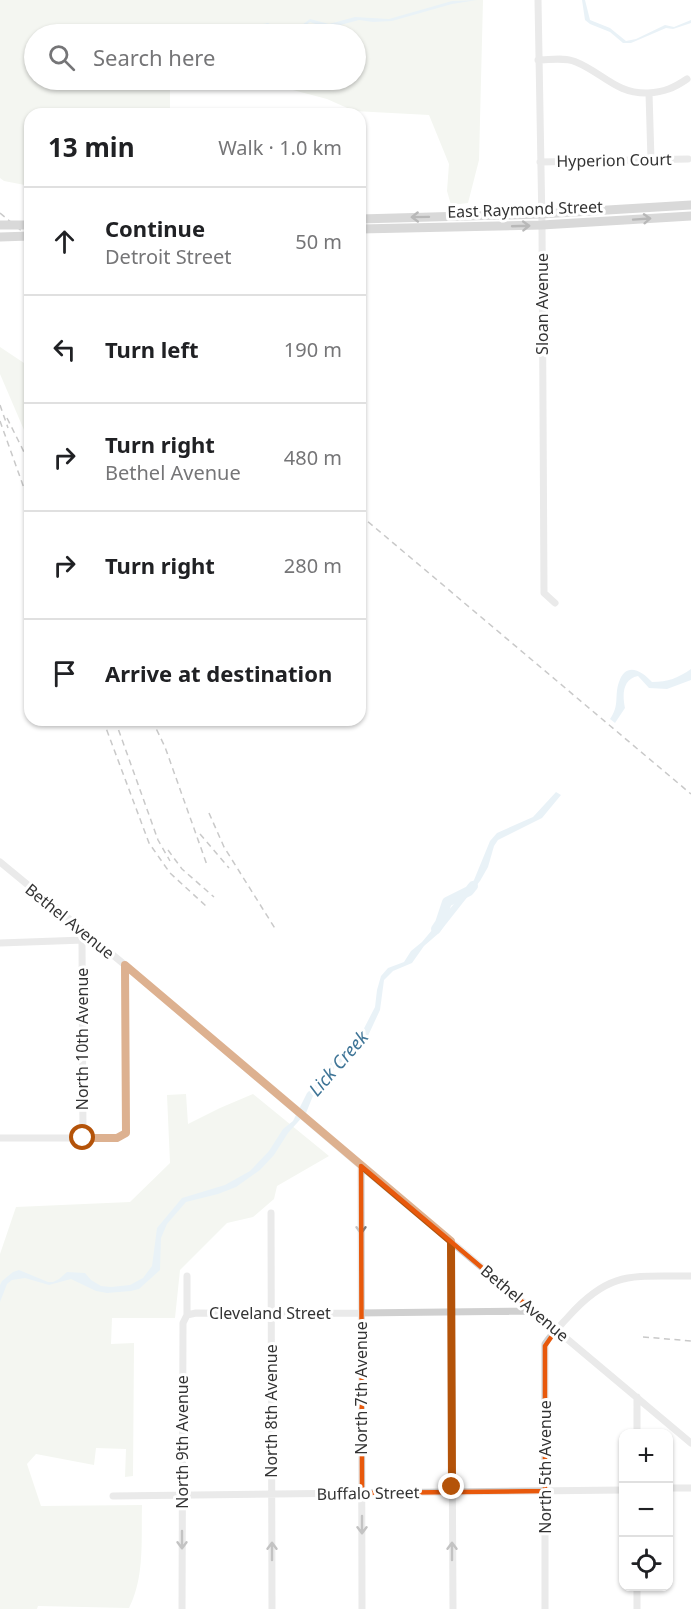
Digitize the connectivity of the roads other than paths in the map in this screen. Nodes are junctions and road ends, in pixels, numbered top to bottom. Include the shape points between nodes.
1 (538, 0) edge
2 (538, 60) junction
3 (687, 79) dead end
4 (649, 93) junction
5 (688, 159) dead end
6 (651, 160) junction
7 (540, 162) junction
8 (691, 205) edge
9 (541, 214) junction
10 (691, 216) edge
11 (366, 219) edge
12 (0, 225) edge
13 (24, 225) edge
14 (542, 225) junction
15 (366, 229) edge
16 (24, 236) edge
17 (0, 237) edge
18 (555, 603) dead end
19 (0, 862) edge
20 (81, 940) junction
21 (93, 940) junction
22 (0, 943) edge
23 (125, 965) junction
24 (0, 1138) edge
25 (83, 1138) junction
26 (361, 1166) junction
27 (271, 1213) dead end
28 (451, 1241) junction
29 (188, 1276) dead end
30 (691, 1276) edge
31 (451, 1311) junction
32 (534, 1311) junction
33 (361, 1312) junction
34 (271, 1314) junction
35 (187, 1315) junction
36 (556, 1330) junction
37 (637, 1397) junction
38 (637, 1429) edge
39 (691, 1443) edge
40 (673, 1488) edge
41 (691, 1488) edge
42 (619, 1490) edge
43 (545, 1491) junction
44 (452, 1492) junction
45 (362, 1493) junction
46 (272, 1495) junction
47 (113, 1496) dead end
48 (182, 1496) junction
49 (637, 1591) edge
50 (182, 1609) edge
51 (272, 1609) edge
52 (362, 1609) edge
53 (453, 1609) edge
54 (545, 1609) edge
55 (638, 1609) edge

1 - 2 street, Sloan Avenue
2 - 4 street via 574,61 620,88
2 - 7 street, Sloan Avenue
3 - 4 street via 667,91
4 - 6 street
5 - 6 street, Hyperion Court
6 - 7 street, Hyperion Court
7 - 9 street, Sloan Avenue
8 - 9 main road, East Raymond Street
9 -> 11 main road, East Raymond Street
9 - 14 street, Sloan Avenue
14 -> 10 main road, East Raymond Street
12 - 13 main road, bridge
15 -> 14 main road, East Raymond Street
14 - 18 street, Sloan Avenue via 544,593
16 - 17 main road, bridge
19 - 21 street, Bethel Avenue
20 - 21 street
20 - 22 street
20 - 25 street, North 10th Avenue
21 - 23 street, Bethel Avenue
23 - 25 street via 126,1133 117,1138
23 - 26 street, Bethel Avenue
24 - 25 street
26 - 28 street, Bethel Avenue
26 -> 33 street, North 7th Avenue
27 - 34 street, North 8th Avenue
28 - 31 street
28 - 32 street, Bethel Avenue
29 - 35 street, North 9th Avenue
30 - 36 street, North 5th Avenue via 632,1277 607,1283 584,1299
31 - 32 street, Cleveland Street
31 - 33 street, Cleveland Street
31 - 44 street
32 - 36 street, Bethel Avenue
33 - 34 street, Cleveland Street
33 - 45 street, North 7th Avenue
34 - 35 street, Cleveland Street
34 - 46 street, North 8th Avenue
35 - 48 street, North 9th Avenue via 183,1323
36 - 37 street, Bethel Avenue
36 - 43 street, North 5th Avenue via 544,1347
37 - 38 street
37 - 39 street, Bethel Avenue
40 - 41 street
42 - 43 street, Buffalo Street
43 - 44 street, Buffalo Street
43 - 54 street, North 5th Avenue
44 - 45 street, Buffalo Street
53 -> 44 street
45 - 46 street, Buffalo Street
45 -> 52 street, North 7th Avenue
46 - 48 street, Buffalo Street
51 -> 46 street, North 8th Avenue
47 - 48 street, Buffalo Street
48 -> 50 street, North 9th Avenue
49 - 55 street

